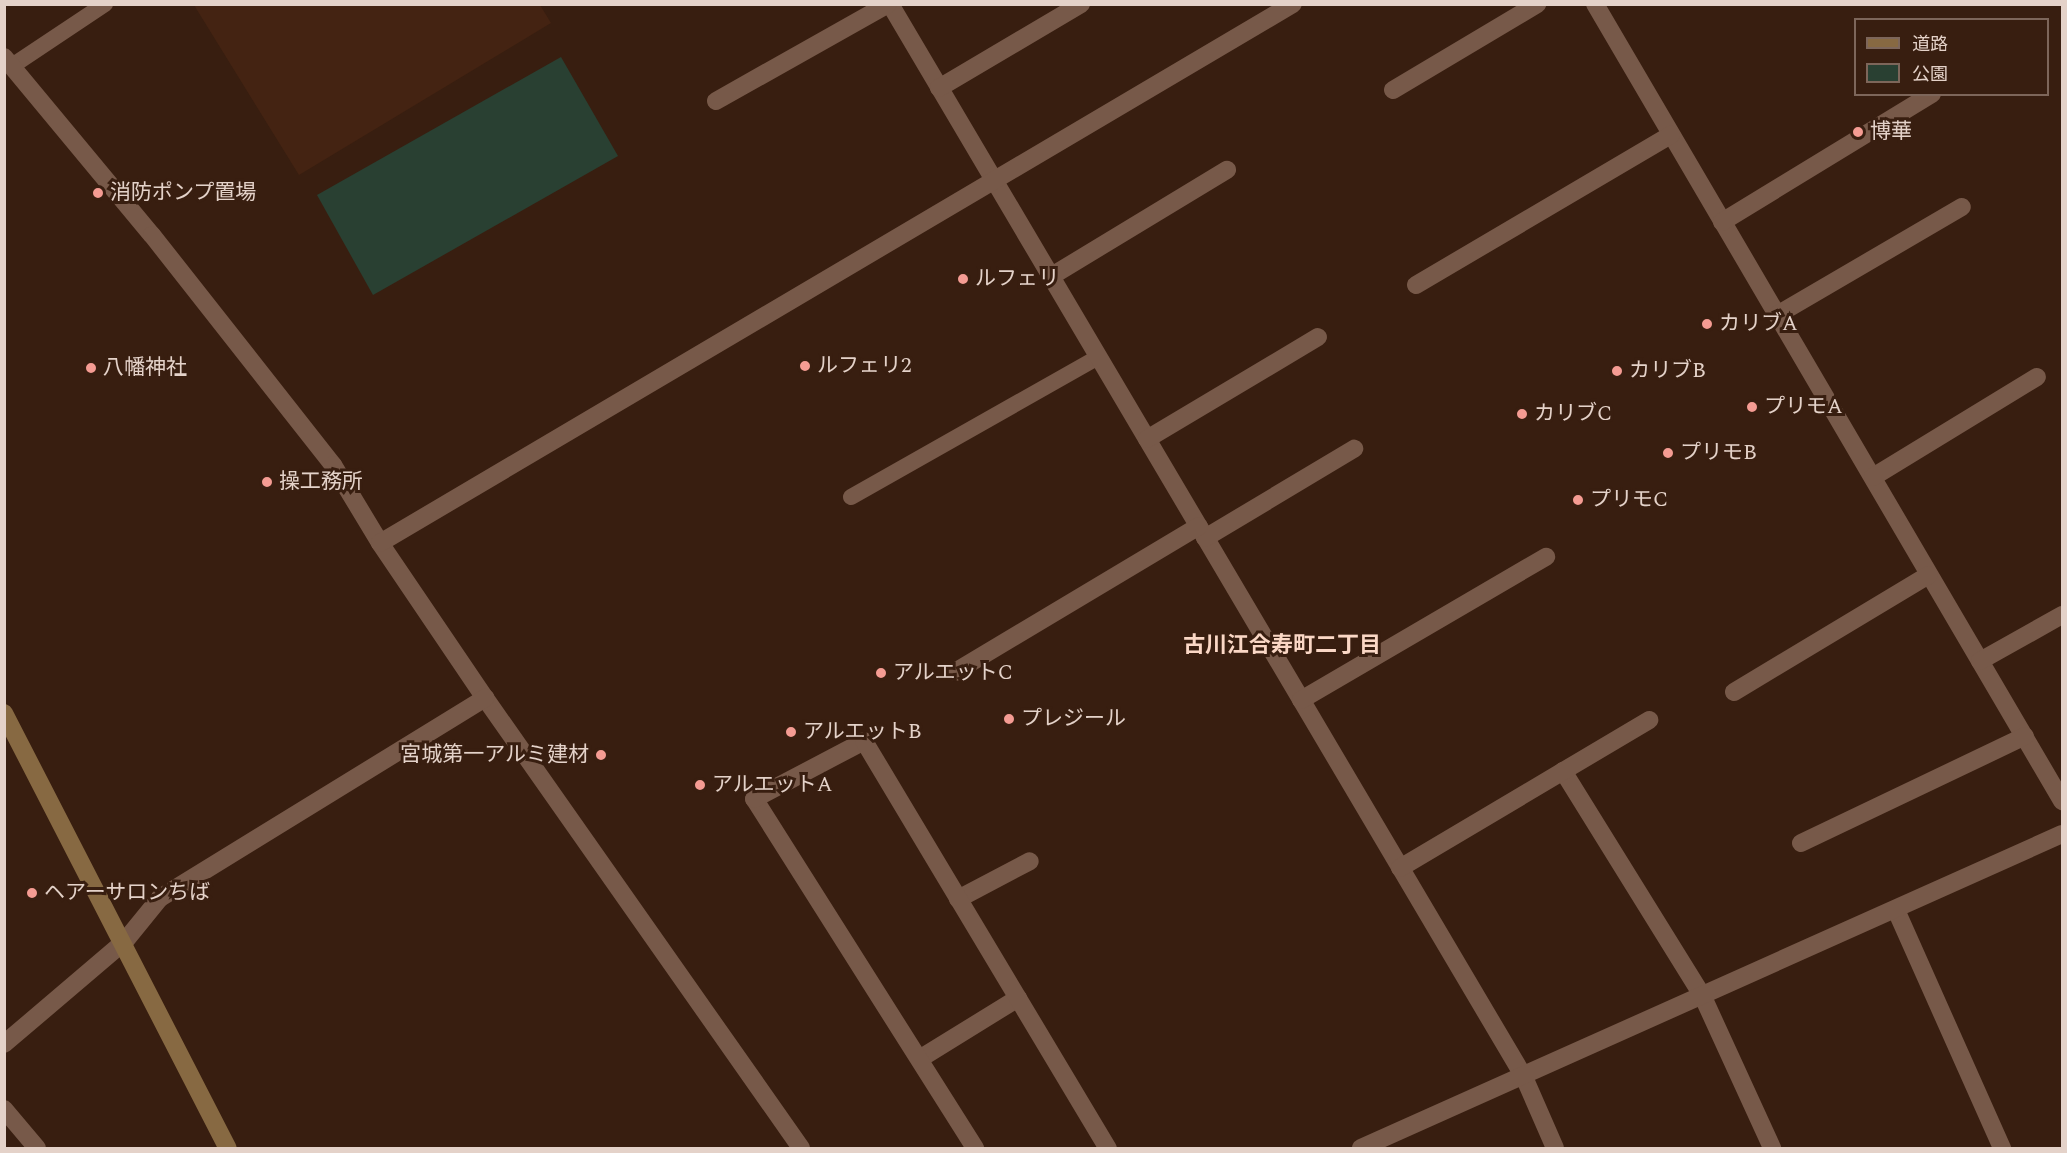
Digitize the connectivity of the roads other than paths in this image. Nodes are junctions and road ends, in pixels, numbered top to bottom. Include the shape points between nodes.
1 (105, 4) edge
2 (889, 4) edge
3 (1081, 4) edge
4 (1293, 4) edge
5 (1537, 4) edge
6 (1595, 4) edge
7 (8, 62) edge
8 (939, 88) junction
9 (1393, 90) dead end
10 (1929, 96) edge
11 (716, 101) dead end
12 (1671, 135) junction
13 (1227, 171) dead end
14 (993, 181) junction
15 (1962, 207) dead end
16 (1722, 222) junction
17 (1050, 277) junction
18 (1416, 285) dead end
19 (1777, 315) junction
20 (1318, 337) dead end
21 (1098, 357) junction
22 (2037, 377) dead end
23 (1147, 439) junction
24 (1354, 449) dead end
25 (1873, 477) junction
26 (851, 497) dead end
27 (1202, 532) junction
28 (380, 543) junction
29 (1546, 557) dead end
30 (1929, 574) junction
31 (2062, 615) edge
32 (1980, 661) junction
33 (955, 672) dead end
34 (1734, 692) dead end
35 (485, 698) junction
36 (1301, 700) junction
37 (4, 713) edge
38 (1648, 720) dead end
39 (2025, 736) junction
40 (12, 743) edge
41 (1563, 771) junction
42 (2062, 801) edge
43 (2062, 834) edge
44 (1801, 843) dead end
45 (1030, 861) dead end
46 (1400, 868) junction
47 (958, 899) junction
48 (1896, 910) junction
49 (124, 941) junction
50 (1703, 997) junction
51 (1018, 998) junction
52 (4, 1044) edge
53 (921, 1058) junction
54 (1524, 1077) junction
55 (4, 1109) edge
56 (37, 1149) edge
57 (228, 1149) edge
58 (801, 1149) edge
59 (975, 1149) edge
60 (1108, 1149) edge
61 (1361, 1149) edge
62 (1555, 1149) edge
63 (1772, 1149) edge
64 (2002, 1149) edge

1 - 7 lane
2 - 8 street
2 - 11 street
3 - 8 street
4 - 14 street
5 - 9 street
6 - 12 street
7 - 28 street via 152,235 333,465
8 - 14 street
10 - 16 street
12 - 16 street
12 - 18 street
13 - 17 street
14 - 17 street
14 - 28 street
15 - 19 street
16 - 19 street
17 - 21 street
19 - 25 street
20 - 23 street
21 - 23 street
21 - 26 lane
22 - 25 street
23 - 27 street
24 - 27 street
25 - 30 street
27 - 33 street
27 - 36 street
28 - 35 street
29 - 36 street
30 - 32 street
30 - 34 street
31 - 32 street
32 - 39 street
35 - 49 street via 160,898
35 - 58 street
36 - 46 street
37 - 40 street
38 - 41 street
39 - 42 street
39 - 44 street
40 - 49 street
41 - 46 street
41 - 50 street
43 - 48 street
45 - 47 street
46 - 54 street
47 - 51 street
47 - 53 street via 864,741 754,800
48 - 50 street
48 - 64 street
49 - 52 street
49 - 57 street
50 - 54 street
50 - 63 street
51 - 53 street
51 - 60 street
53 - 59 street
54 - 61 street
54 - 62 street
55 - 56 street

